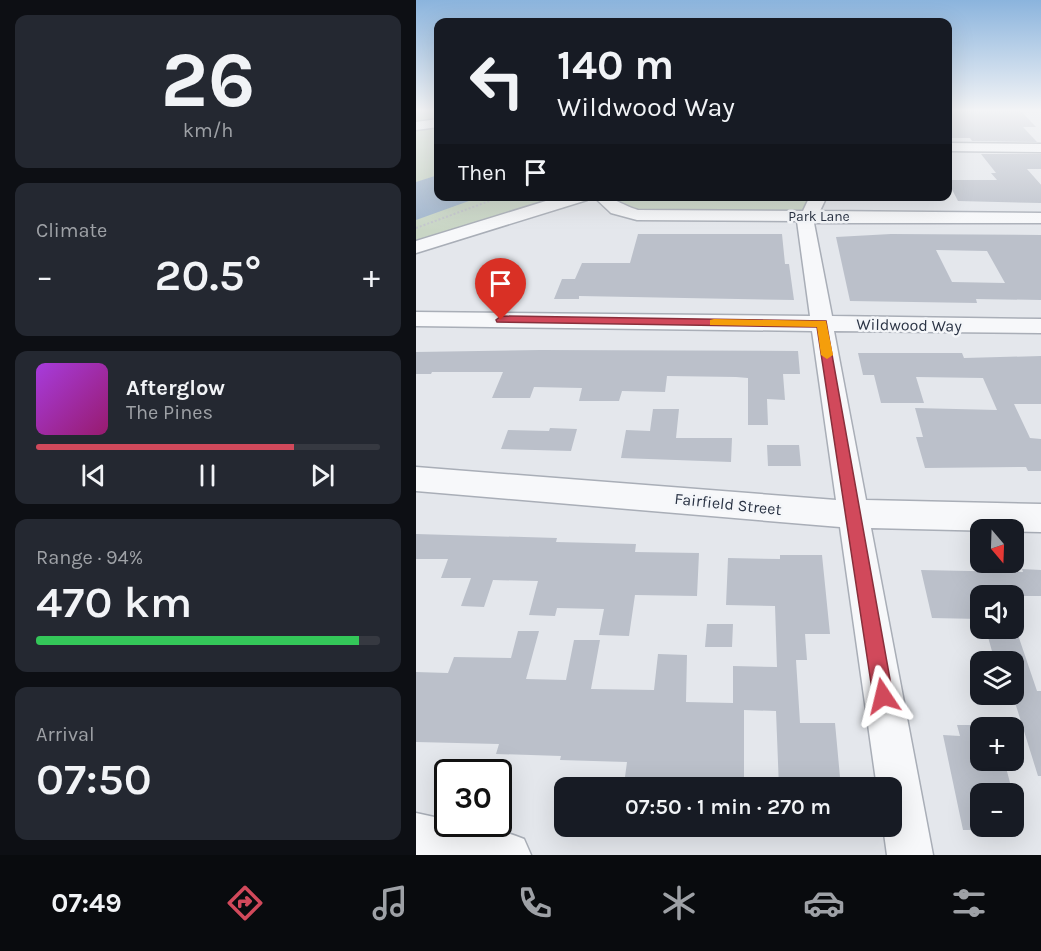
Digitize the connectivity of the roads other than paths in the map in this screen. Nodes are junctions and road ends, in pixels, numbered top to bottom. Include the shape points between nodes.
1 (565, 201) edge
2 (607, 201) edge
3 (813, 206) edge
4 (1042, 218) edge
5 (416, 247) edge
6 (416, 319) edge
7 (822, 324) junction
8 (1042, 326) edge
9 (416, 479) edge
10 (852, 514) junction
11 (1042, 518) edge
12 (416, 836) edge
13 (508, 855) edge
14 (910, 855) edge

1 - 5 street
2 - 3 street, Park Lane via 617,209 637,215
3 - 4 street, Park Lane
3 - 7 street via 804,223
6 - 7 street, Wildwood Way
7 - 8 street, Wildwood Way
7 - 10 street
9 - 10 street, Fairfield Street
10 - 11 street, Fairfield Street
10 - 14 street
12 - 13 street

